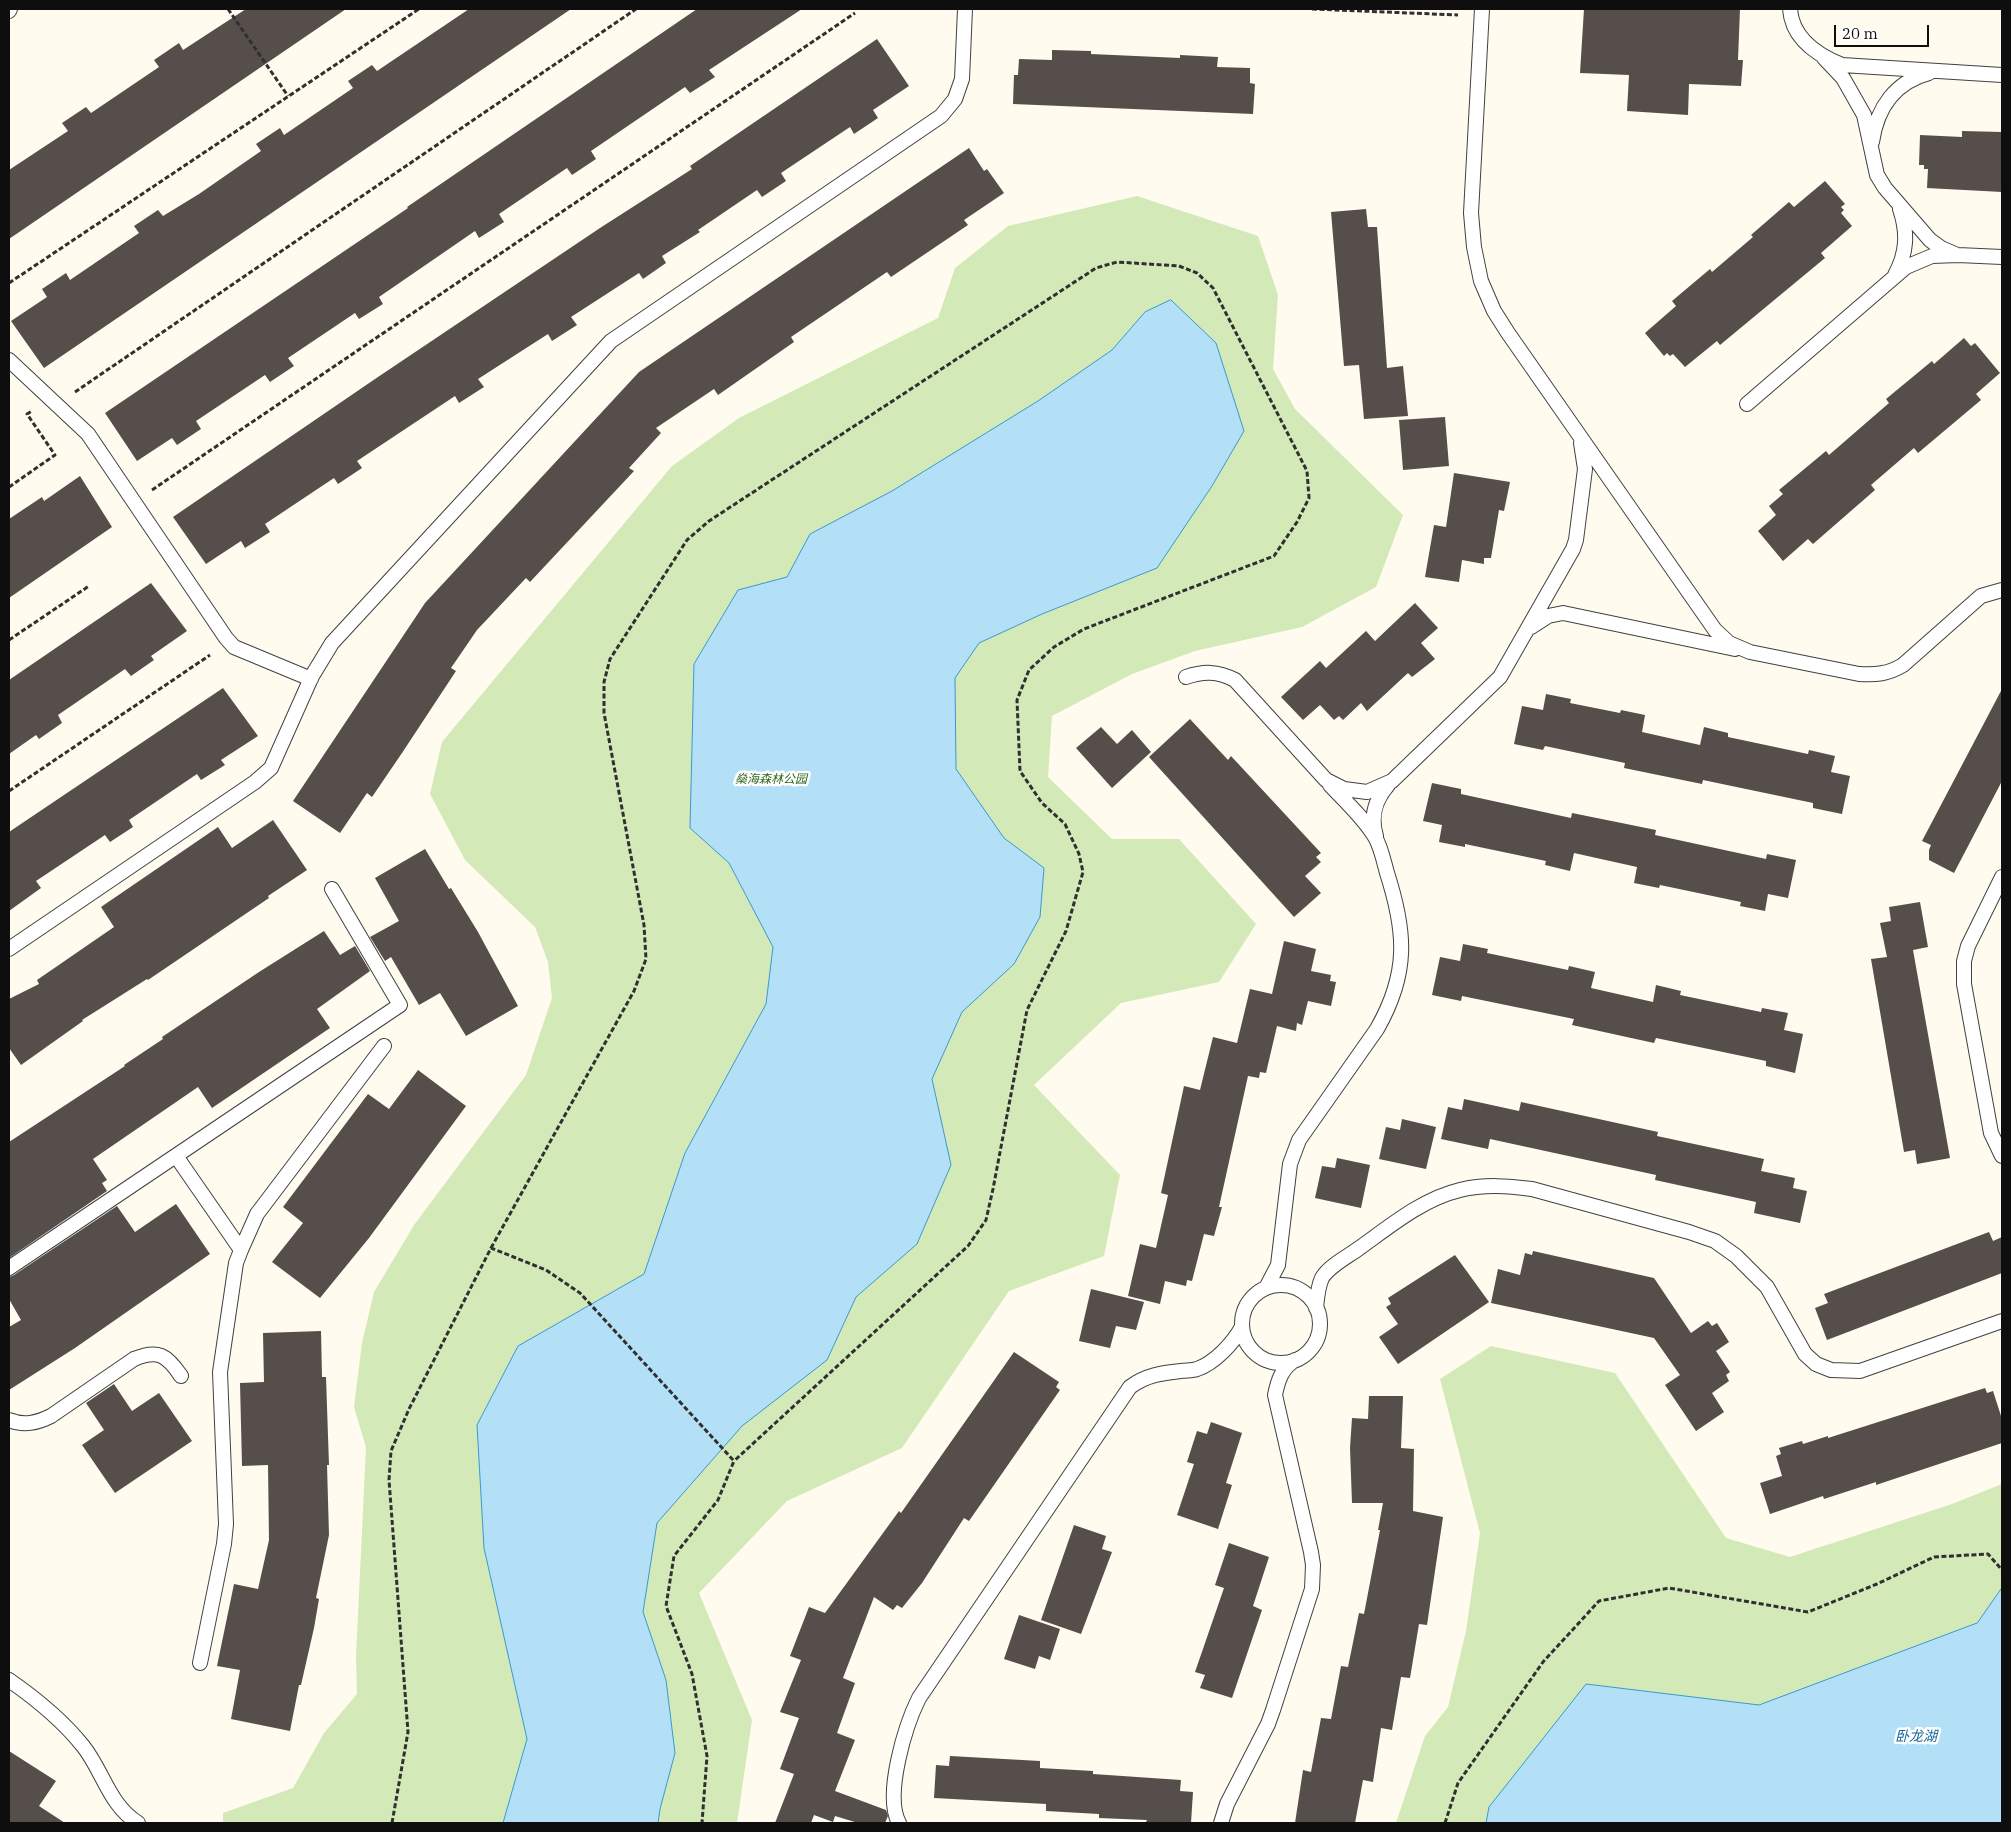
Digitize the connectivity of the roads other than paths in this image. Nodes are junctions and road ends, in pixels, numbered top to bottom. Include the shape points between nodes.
1 (965, 9) edge
2 (1790, 9) edge
3 (1482, 12) edge
4 (1824, 58) junction
5 (1934, 71) junction
6 (2002, 75) edge
7 (1872, 147) junction
8 (1897, 203) junction
9 (1958, 255) junction
10 (2002, 257) edge
11 (1892, 280) junction
12 (9, 360) edge
13 (1747, 404) dead end
14 (1580, 438) junction
15 (2002, 590) edge
16 (1527, 630) junction
17 (1750, 652) junction
18 (1186, 677) dead end
19 (311, 679) junction
20 (1326, 780) junction
21 (1392, 781) junction
22 (1377, 839) junction
23 (2002, 876) edge
24 (332, 889) dead end
25 (9, 949) edge
26 (384, 1046) dead end
27 (176, 1156) junction
28 (2002, 1156) edge
29 (241, 1250) junction
30 (9, 1268) edge
31 (1266, 1288) junction
32 (1316, 1308) junction
33 (2002, 1322) edge
34 (1242, 1327) junction
35 (1296, 1360) junction
36 (181, 1376) dead end
37 (9, 1420) edge
38 (200, 1663) dead end
39 (9, 1680) edge
40 (893, 1802) junction
41 (138, 1823) edge
42 (893, 1823) edge
43 (899, 1823) edge
44 (1221, 1823) edge

1 - 19 lane via 962,79 955,99 941,116 611,342 332,643
2 - 4 lane via 1798,33 1811,49
3 - 14 lane via 1471,213 1481,282 1498,318
4 - 5 lane via 1861,68
4 - 7 lane via 1843,78 1864,116
5 - 6 lane
5 - 7 lane via 1916,77 1893,93 1878,117
7 - 8 lane via 1877,174
8 - 9 lane via 1930,240
8 - 11 lane via 1905,224 1905,249
9 - 10 lane
9 - 11 lane via 1932,256 1906,267
11 - 13 lane
12 - 19 lane via 88,434 229,642
14 - 16 lane via 1585,469 1576,540
14 - 17 lane via 1715,630 1729,643
15 - 17 lane via 1981,596 1891,672 1859,674
16 - 17 lane via 1548,616 1563,613
16 - 21 lane via 1493,686
18 - 20 lane via 1210,672 1235,680
19 - 25 lane via 271,768
20 - 21 lane via 1356,792 1367,792
20 - 22 lane
21 - 22 lane via 1376,802 1373,822
22 - 31 lane via 1400,920 1399,976 1387,1012 1377,1029 1299,1140 1290,1164 1278,1265
23 - 28 lane via 1964,961 1964,984 1990,1133
24 - 27 lane via 400,1005
26 - 29 lane via 257,1214
27 - 29 lane
27 - 30 lane
29 - 38 lane via 236,1263 220,1372 226,1524
31 - 32 lane via 1278,1285 1295,1288
31 - 34 lane via 1248,1304 1242,1315
32 - 33 lane via 1322,1278 1405,1216 1458,1190 1506,1186 1532,1189 1715,1241 1736,1256 1767,1287 1805,1354 1816,1364 1831,1370 1860,1371
32 - 35 lane via 1319,1332 1314,1344
34 - 35 lane via 1244,1339 1260,1357 1271,1362
34 - 40 lane via 1235,1339 1206,1365 1195,1370 1154,1374 1130,1387 919,1698 907,1728
35 - 44 lane via 1281,1374 1275,1395 1311,1552 1312,1589 1268,1724 1227,1804
36 - 37 lane via 170,1361 160,1355 146,1354 40,1422 28,1424
39 - 41 lane via 83,1745 111,1795
40 - 42 lane
40 - 43 lane via 894,1815

